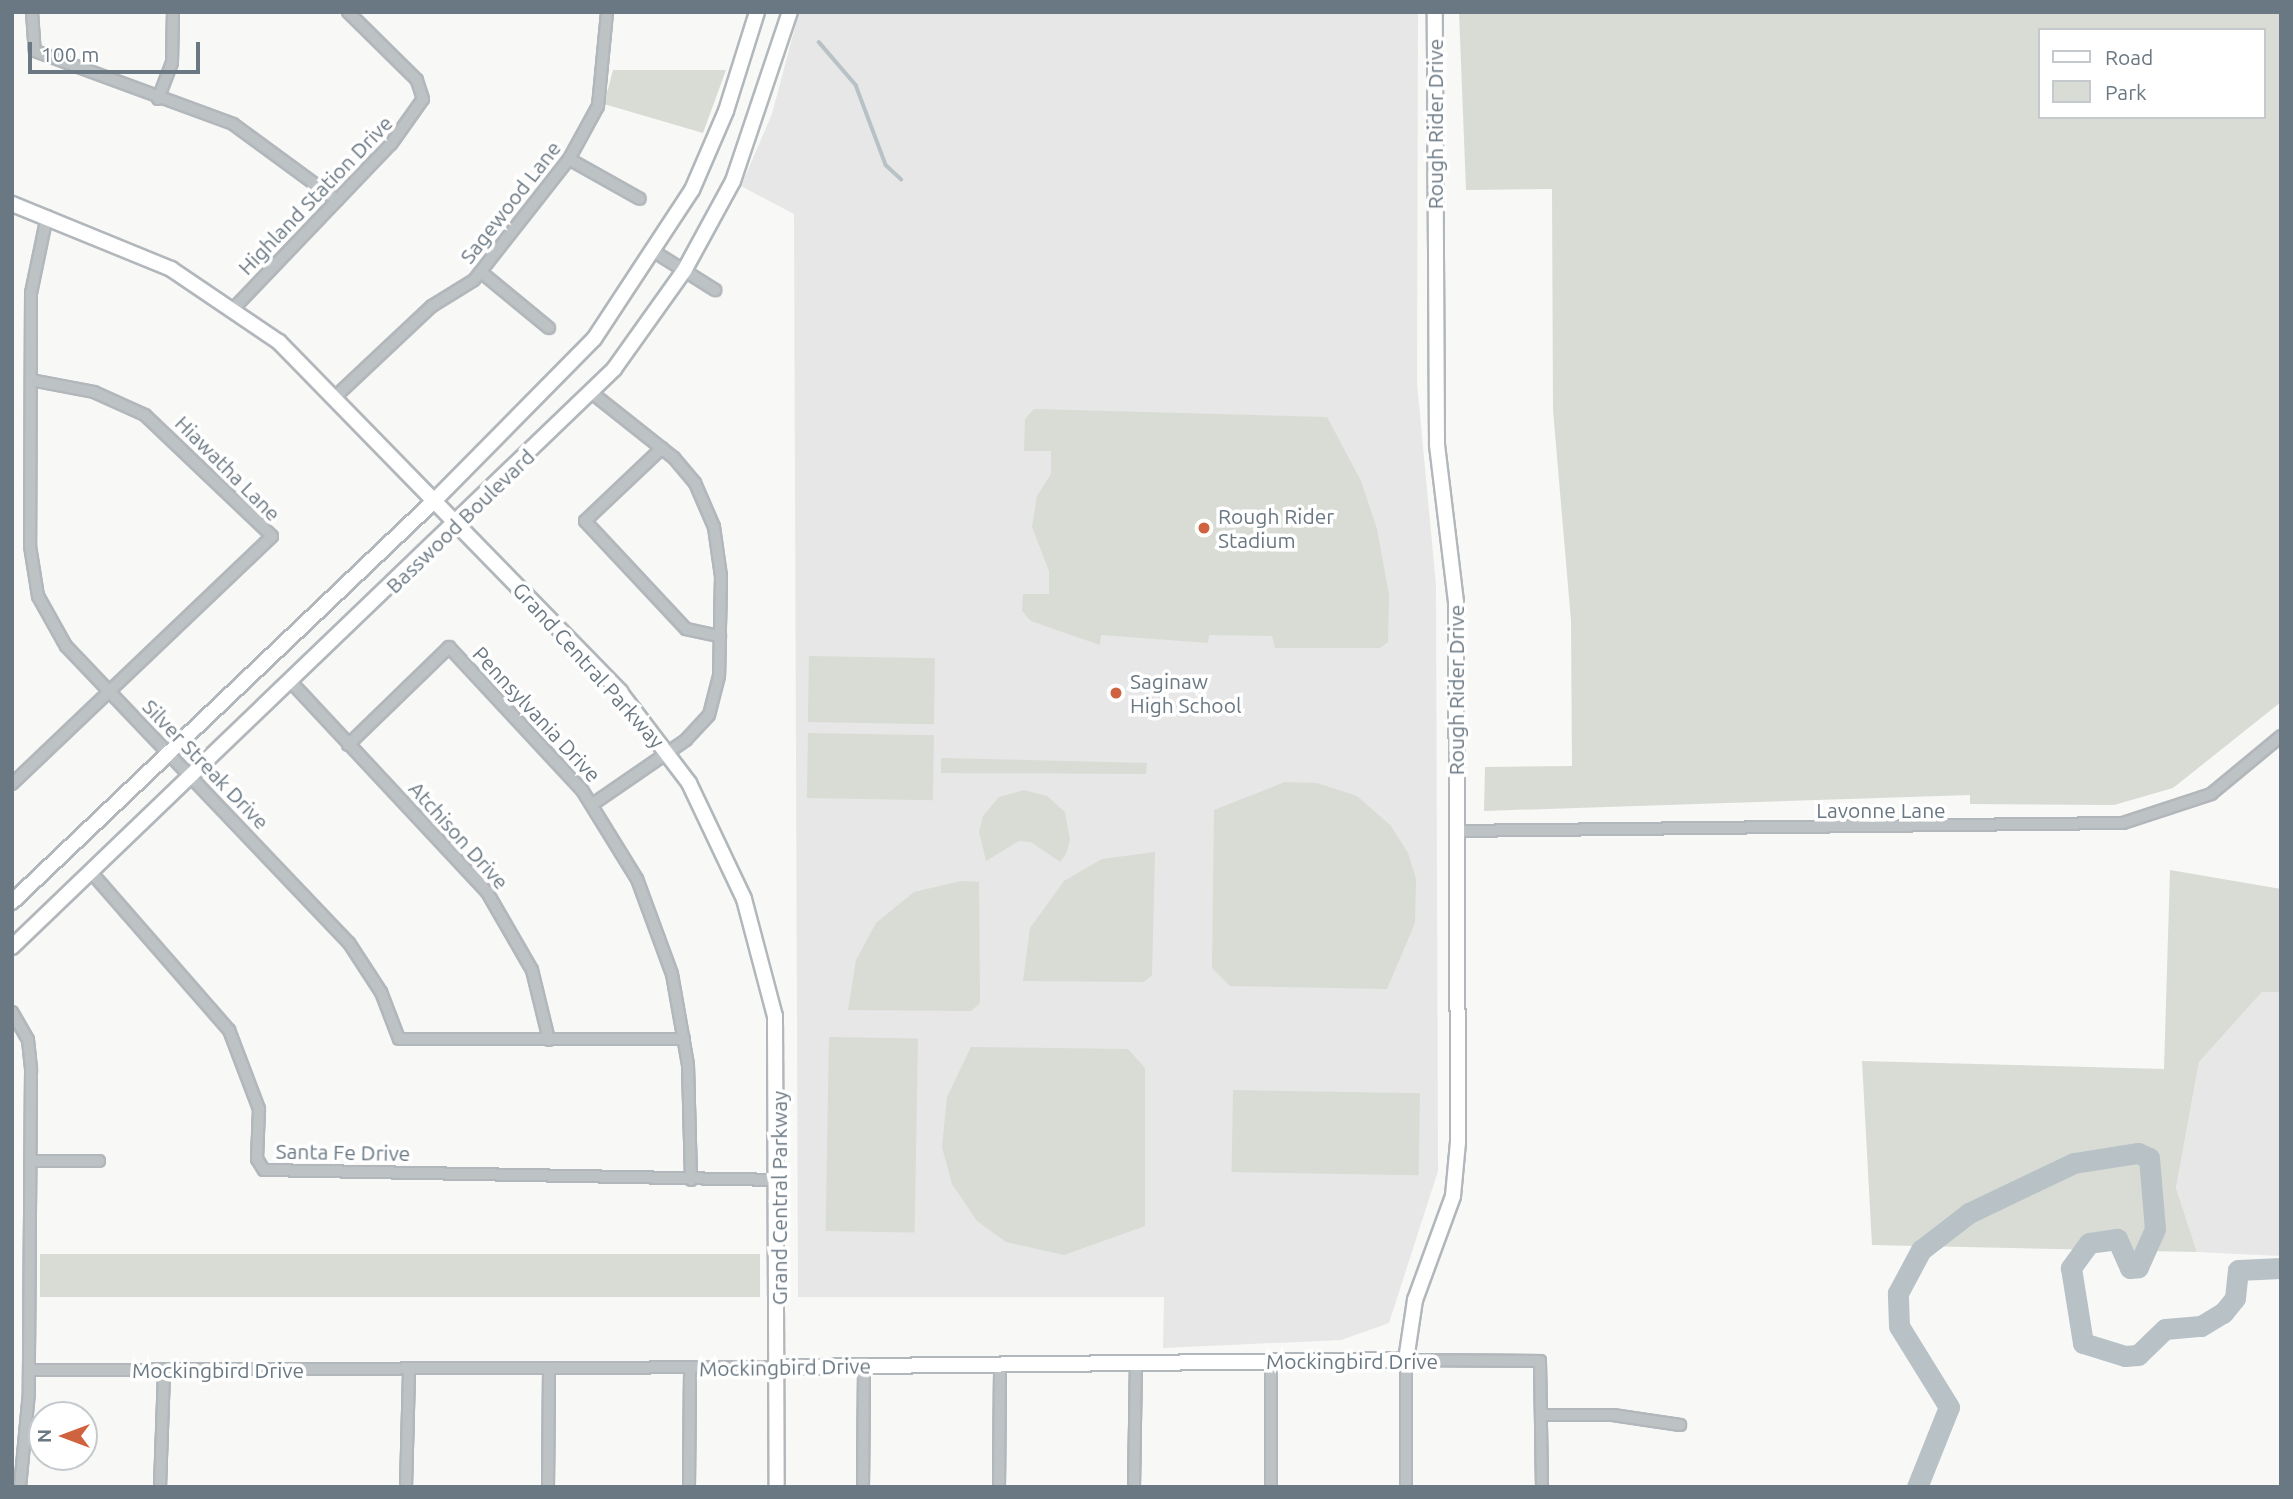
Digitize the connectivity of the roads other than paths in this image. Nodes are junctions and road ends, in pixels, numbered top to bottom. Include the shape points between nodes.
1 (32, 12) edge
2 (173, 12) edge
3 (348, 12) edge
4 (607, 12) edge
5 (757, 12) edge
6 (790, 12) edge
7 (1435, 12) edge
8 (158, 99) junction
9 (569, 159) junction
10 (640, 199) dead end
11 (337, 200) junction
12 (12, 204) edge
13 (47, 216) junction
14 (656, 253) junction
15 (684, 271) junction
16 (481, 272) junction
17 (715, 290) dead end
18 (235, 307) junction
19 (549, 328) dead end
20 (31, 380) junction
21 (592, 393) junction
22 (335, 397) junction
23 (662, 448) junction
24 (435, 500) junction
25 (457, 522) junction
26 (720, 636) junction
27 (292, 683) junction
28 (109, 690) junction
29 (2281, 736) edge
30 (348, 745) junction
31 (168, 752) junction
32 (670, 752) junction
33 (192, 778) junction
34 (12, 784) edge
35 (593, 804) junction
36 (1456, 831) junction
37 (91, 872) junction
38 (12, 902) edge
39 (12, 947) edge
40 (12, 1012) edge
41 (684, 1039) junction
42 (549, 1040) junction
43 (30, 1161) junction
44 (99, 1161) dead end
45 (691, 1180) junction
46 (779, 1180) junction
47 (1406, 1360) junction
48 (1271, 1361) junction
49 (1136, 1364) junction
50 (864, 1365) junction
51 (1000, 1365) junction
52 (778, 1367) junction
53 (690, 1369) junction
54 (29, 1370) junction
55 (163, 1370) junction
56 (409, 1370) junction
57 (549, 1370) junction
58 (1542, 1415) junction
59 (1680, 1425) dead end
60 (20, 1487) edge
61 (160, 1487) edge
62 (406, 1487) edge
63 (548, 1487) edge
64 (689, 1487) edge
65 (777, 1487) edge
66 (863, 1487) edge
67 (999, 1487) edge
68 (1134, 1487) edge
69 (1271, 1487) edge
70 (1406, 1487) edge
71 (1542, 1487) edge

1 - 8 street via 35,51
2 - 8 street via 172,63
3 - 11 street, Highland Station Drive via 417,80 423,99 412,120
4 - 9 street, Sagewood Lane via 598,106
5 - 14 street, Basswood Boulevard via 715,141
6 - 15 street, Basswood Boulevard via 749,144
7 - 36 street, Rough Rider Drive via 1437,444 1456,602
8 - 11 street via 233,124
9 - 10 street
9 - 16 street, Sagewood Lane
11 - 18 street, Highland Station Drive
12 - 13 street, Grand Central Parkway
13 - 18 street, Grand Central Parkway via 172,269
13 - 20 street, Silver Streak Drive via 32,275
14 - 15 street
14 - 24 street, Basswood Boulevard via 578,358
15 - 17 street
15 - 21 street, Basswood Boulevard
16 - 19 street
16 - 22 street, Sagewood Lane via 432,306
18 - 22 street, Grand Central Parkway
20 - 28 street, Silver Streak Drive via 34,581 58,635
20 - 28 street, Hiawatha Lane via 94,392 145,415 272,536
21 - 23 street
21 - 25 street, Basswood Boulevard
22 - 24 street, Grand Central Parkway
23 - 26 street via 695,483 715,527
23 - 26 street via 585,521 686,629
24 - 25 street, Grand Central Parkway
24 - 31 street, Basswood Boulevard
25 - 27 street, Basswood Boulevard
25 - 32 street, Grand Central Parkway
26 - 32 street via 714,705 701,726
27 - 30 street, Atchison Drive
27 - 33 street, Basswood Boulevard
28 - 31 street, Silver Streak Drive
28 - 34 street
29 - 36 street, Lavonne Lane via 2211,794 2123,823
30 - 35 street, Pennsylvania Drive via 449,647
30 - 42 street, Atchison Drive via 501,912 533,970
31 - 33 street, Silver Streak Drive
31 - 38 street, Basswood Boulevard
32 - 35 street
32 - 46 street, Grand Central Parkway via 729,857 766,970 779,1057
33 - 37 street, Basswood Boulevard
33 - 42 street, Silver Streak Drive via 349,943 381,992 399,1039
35 - 41 street, Pennsylvania Drive via 649,904
36 - 47 street, Rough Rider Drive via 1456,1171 1448,1213 1415,1300
37 - 39 street, Basswood Boulevard
37 - 45 street, Santa Fe Drive via 229,1030 259,1109 257,1159 264,1170
40 - 43 street via 29,1050
41 - 42 street, Silver Streak Drive
41 - 45 street, Pennsylvania Drive
43 - 44 street
43 - 54 street
45 - 46 street, Santa Fe Drive
46 - 52 street, Grand Central Parkway
47 - 48 street, Mockingbird Drive
47 - 58 street, Mockingbird Drive via 1540,1361
47 - 70 street
48 - 49 street, Mockingbird Drive
48 - 69 street
49 - 51 street, Mockingbird Drive
49 - 68 street
50 - 51 street, Mockingbird Drive
50 - 52 street, Mockingbird Drive
50 - 66 street
51 - 67 street
52 - 53 street, Mockingbird Drive
52 - 65 street, Grand Central Parkway
53 - 57 street, Mockingbird Drive
53 - 64 street
54 - 55 street, Mockingbird Drive
54 - 60 street
55 - 56 street, Mockingbird Drive
55 - 61 street
56 - 57 street, Mockingbird Drive
56 - 62 street
57 - 63 street
58 - 59 street via 1613,1415
58 - 71 street

